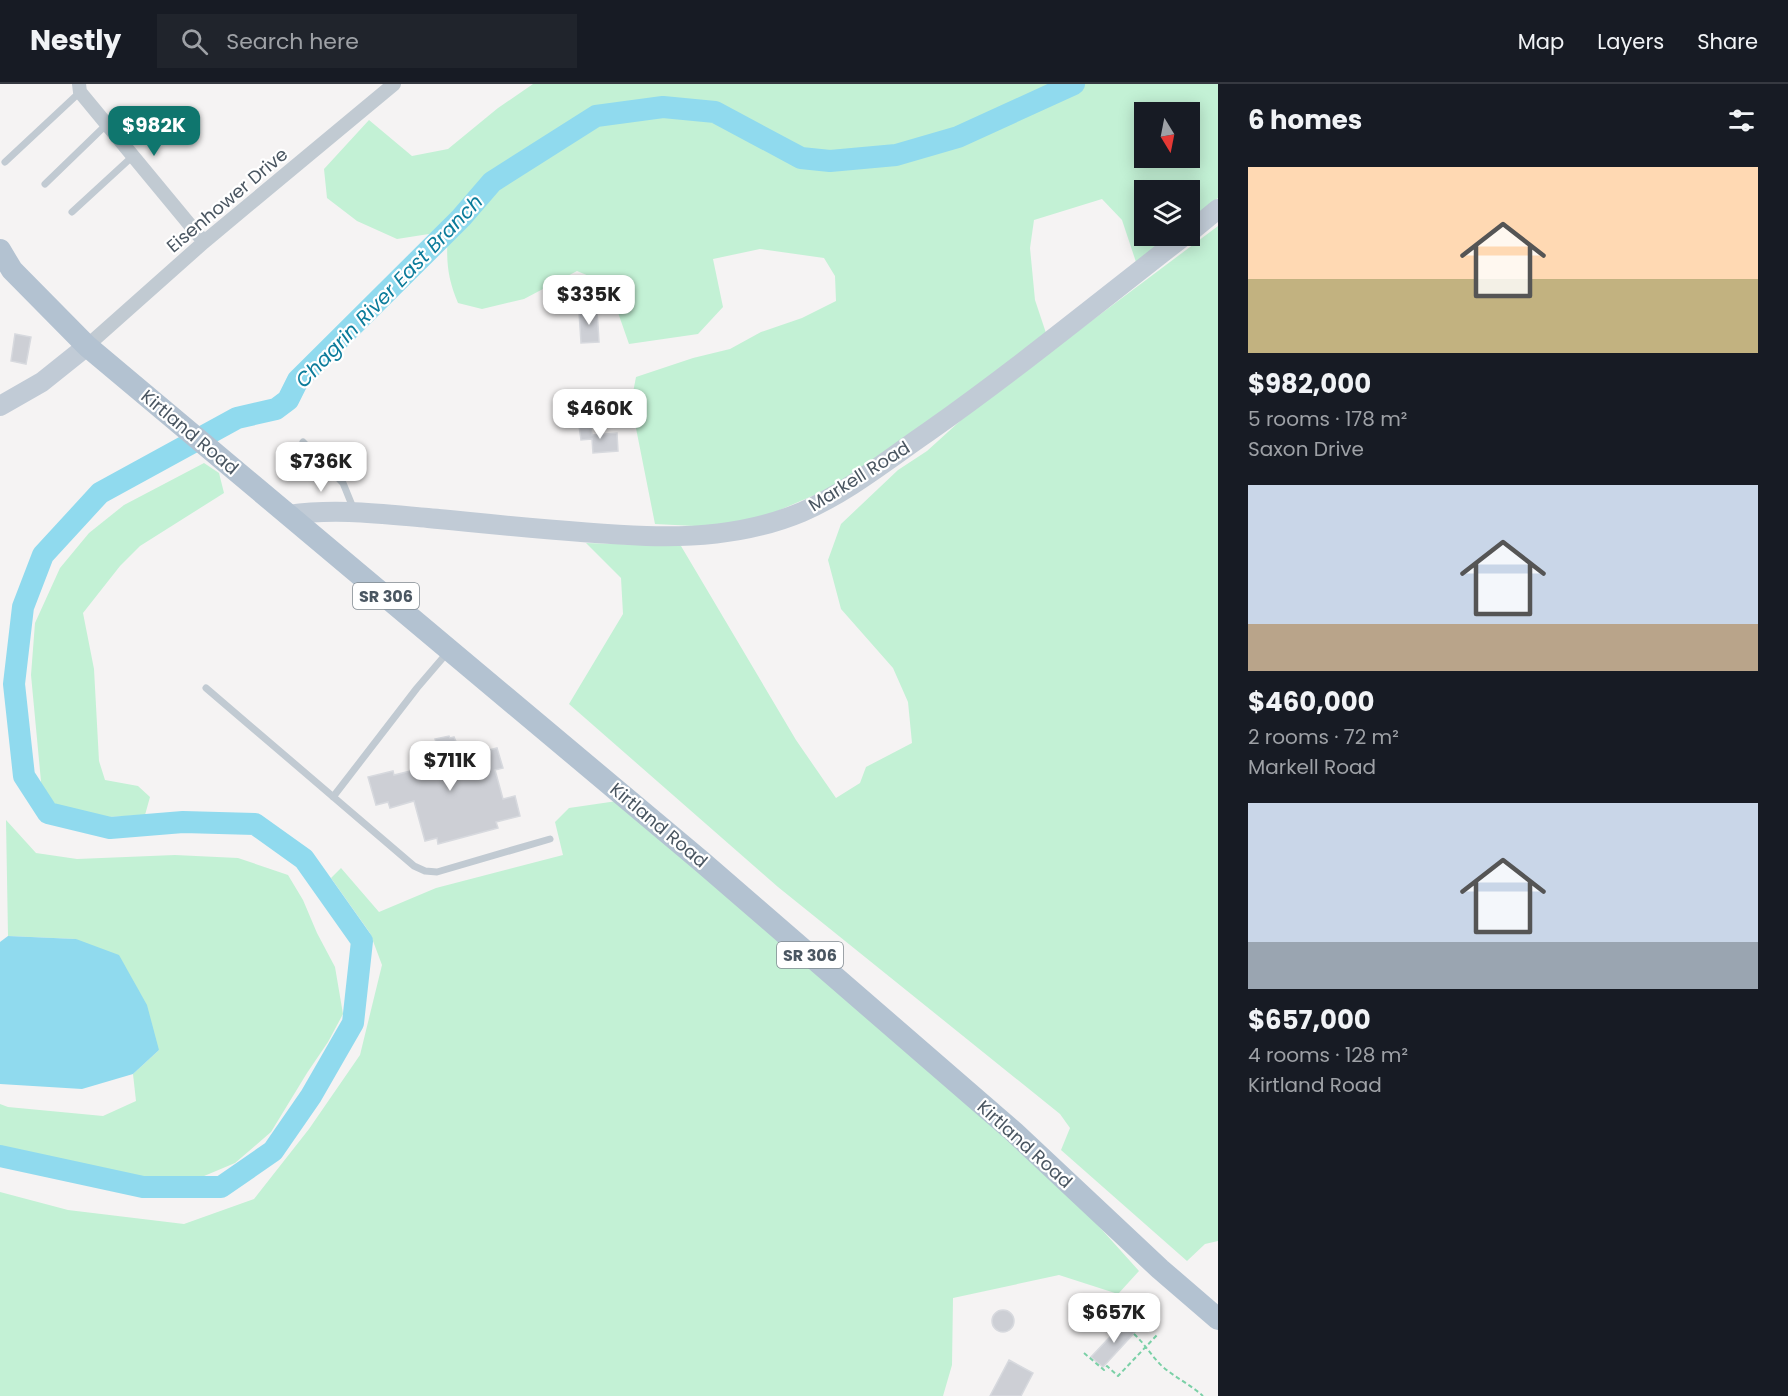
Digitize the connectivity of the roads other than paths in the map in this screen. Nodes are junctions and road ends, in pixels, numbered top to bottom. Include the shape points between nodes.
1 (394, 84) edge
2 (79, 88) edge
3 (107, 124) junction
4 (134, 156) junction
5 (5, 162) dead end
6 (45, 184) dead end
7 (1218, 209) edge
8 (72, 212) dead end
9 (1200, 224) edge
10 (204, 242) junction
11 (1171, 246) edge
12 (0, 250) edge
13 (87, 346) junction
14 (0, 406) edge
15 (303, 442) dead end
16 (355, 512) junction
17 (290, 515) junction
18 (450, 651) junction
19 (206, 688) dead end
20 (333, 797) junction
21 (550, 839) dead end
22 (1218, 1319) edge

1 - 10 street, Eisenhower Drive
2 - 3 street
2 - 5 lane
3 - 4 street
3 - 6 lane
4 - 8 lane
4 - 10 street
7 - 9 street
10 - 13 street, Eisenhower Drive
11 - 16 street, Markell Road via 974,399 886,461 824,501 773,522 712,535 654,536
12 - 13 main road, Kirtland Road via 12,270
13 - 14 street via 42,382
13 - 17 main road, Kirtland Road
15 - 16 lane via 343,483
16 - 17 street, Markell Road
17 - 18 main road, Kirtland Road / SR 306
18 - 20 lane
18 - 22 main road, Kirtland Road / SR 306 via 701,861 1014,1132
19 - 20 lane
20 - 21 lane via 425,871 437,872

